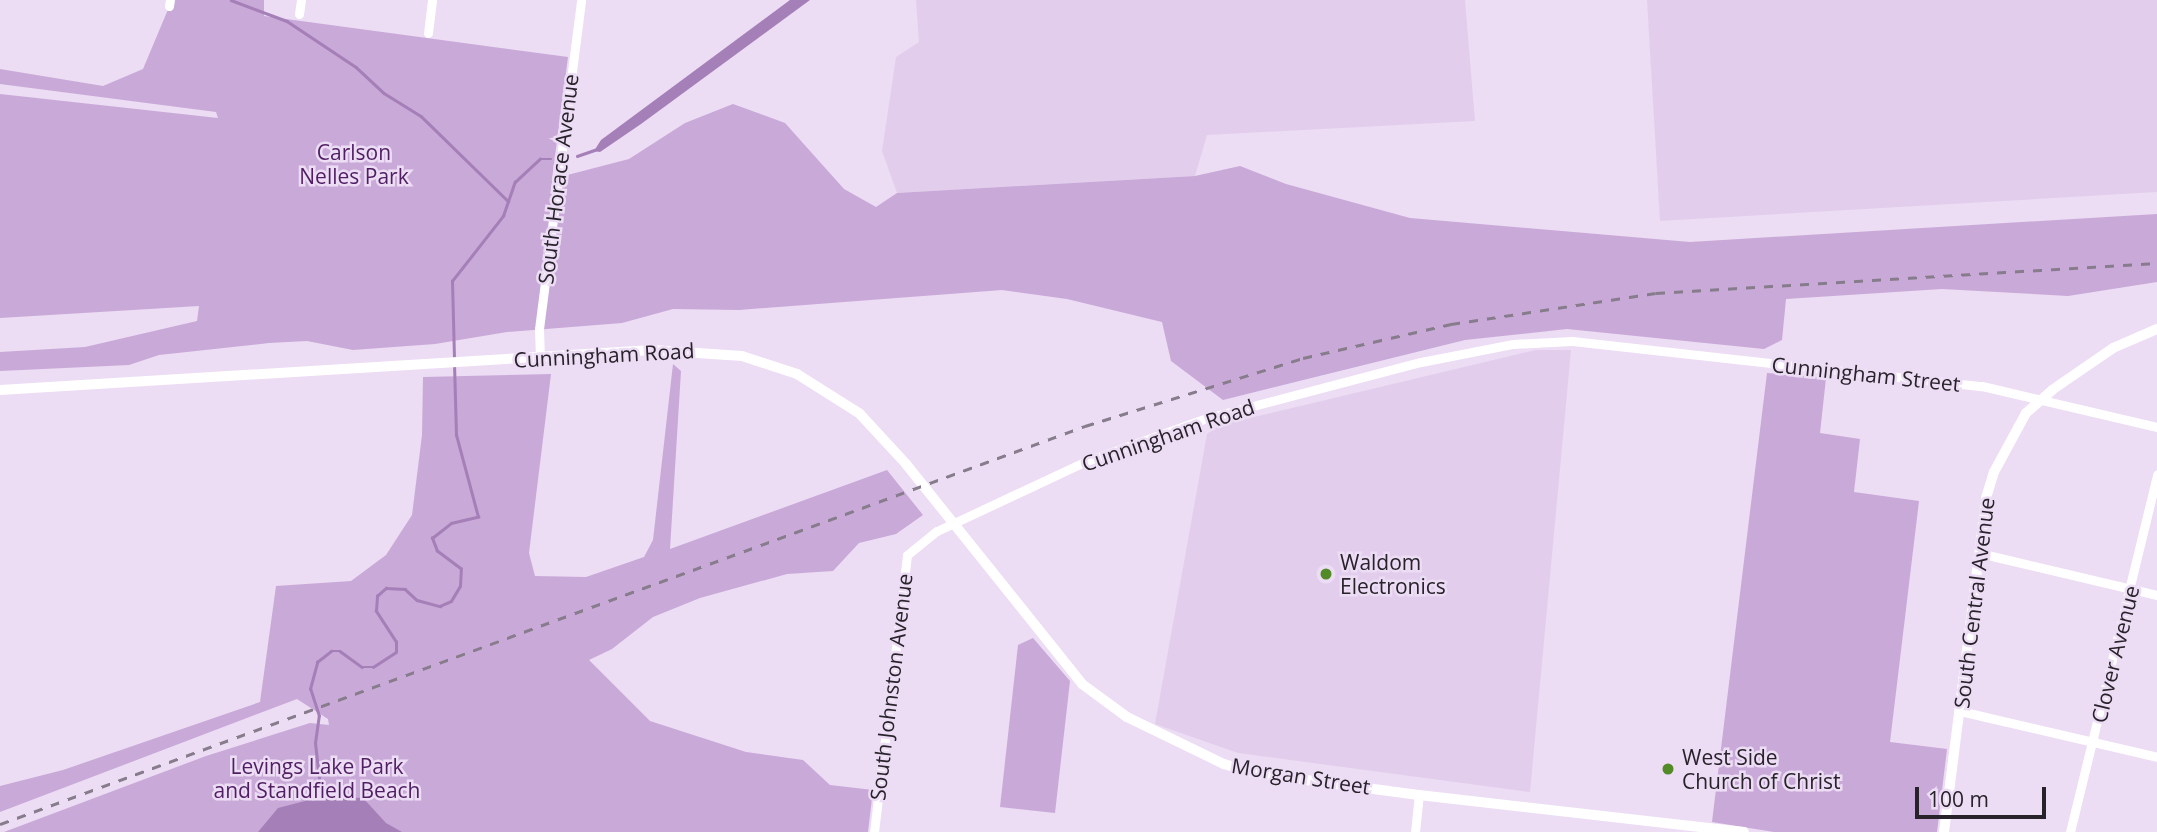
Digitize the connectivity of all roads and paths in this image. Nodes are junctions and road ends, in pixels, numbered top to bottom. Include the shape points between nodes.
1 (301, 0) edge
2 (432, 0) edge
3 (581, 0) edge
4 (299, 14) dead end
5 (428, 33) dead end
6 (2157, 329) edge
7 (1572, 341) joint
8 (540, 358) junction
9 (0, 390) edge
10 (2042, 399) junction
11 (2157, 426) edge
12 (2157, 474) edge
13 (953, 526) junction
14 (1979, 553) junction
15 (2131, 589) junction
16 (2157, 594) edge
17 (1960, 711) junction
18 (2093, 742) junction
19 (2157, 757) edge
20 (1419, 795) junction
21 (874, 832) edge
22 (1415, 832) edge
23 (1744, 832) edge
24 (1944, 832) edge
25 (2070, 832) edge

1 - 4 street
2 - 5 street
3 - 8 street, South Horace Avenue via 539,329
6 - 10 main road, South Central Avenue via 2113,348
7 - 10 street, Cunningham Street via 1982,386
7 - 13 street, Cunningham Road via 1513,344 1421,362 1208,418 1084,462
8 - 9 main road, Cunningham Road
8 - 13 main road, Cunningham Road via 686,350 760,361 797,374 846,402 906,464
10 - 11 street, Cunningham Street
10 - 14 main road, South Central Avenue via 2011,435 1994,472
12 - 15 street, Clover Avenue
13 - 20 main road, Morgan Street via 1073,676 1128,718 1224,764 1254,773
13 - 21 street, South Johnston Avenue via 923,539 907,555
14 - 15 street
14 - 17 main road, South Central Avenue
15 - 16 street
15 - 18 street, Clover Avenue
17 - 18 street
17 - 24 main road, South Central Avenue
18 - 19 street
18 - 25 street, Clover Avenue
20 - 22 street
20 - 23 main road, Morgan Street

